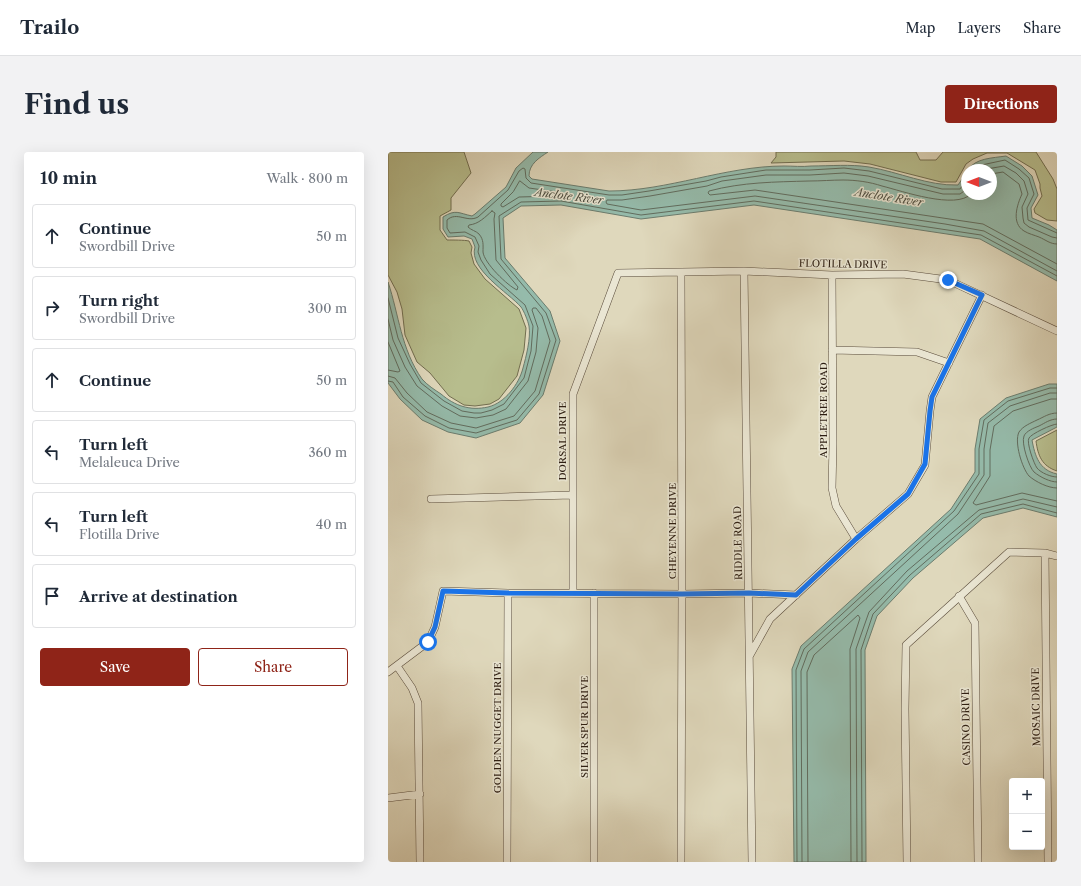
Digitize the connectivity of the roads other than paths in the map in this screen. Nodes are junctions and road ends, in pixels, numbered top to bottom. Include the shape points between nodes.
1 (744, 271) junction
2 (618, 273) joint
3 (682, 273) junction
4 (832, 275) junction
5 (982, 295) junction
6 (1057, 331) edge
7 (832, 350) junction
8 (949, 363) junction
9 (572, 494) junction
10 (431, 499) dead end
11 (856, 539) junction
12 (1045, 552) junction
13 (1057, 556) edge
14 (508, 593) junction
15 (573, 593) junction
16 (594, 593) junction
17 (749, 593) junction
18 (682, 594) junction
19 (796, 595) junction
20 (959, 596) junction
21 (750, 655) junction
22 (397, 666) junction
23 (388, 672) edge
24 (420, 794) junction
25 (388, 798) edge
26 (420, 862) edge
27 (506, 862) edge
28 (594, 862) edge
29 (681, 862) edge
30 (752, 862) edge
31 (907, 862) edge
32 (978, 862) edge
33 (1048, 862) edge

1 - 3 street, FLOTILLA DRIVE
1 - 4 street, FLOTILLA DRIVE
1 - 17 street, RIDDLE ROAD
2 - 3 street, FLOTILLA DRIVE
2 - 9 street, DORSAL DRIVE via 573,394
3 - 18 street, CHEYENNE DRIVE
4 - 5 street, FLOTILLA DRIVE via 903,274 948,280
4 - 7 street, APPLETREE ROAD
5 - 6 street, FLOTILLA DRIVE
5 - 8 street
7 - 8 street via 917,352
7 - 11 street, APPLETREE ROAD via 832,488 836,506
8 - 11 street via 932,397 925,464 908,494
9 - 10 street
9 - 15 street, DORSAL DRIVE
11 - 19 street
12 - 13 street
12 - 20 street via 1009,552
12 - 33 street, MOSAIC DRIVE
14 - 15 street
14 - 22 street via 443,591 435,627 428,642
14 - 27 street, GOLDEN NUGGET DRIVE
15 - 16 street
16 - 18 street
16 - 28 street, SILVER SPUR DRIVE
17 - 18 street
17 - 19 street
17 - 21 street, RIDDLE ROAD
18 - 29 street, CHEYENNE DRIVE
19 - 21 street via 770,619
20 - 31 street via 906,645
20 - 32 street, CASINO DRIVE via 975,623
21 - 30 street, RIDDLE ROAD
22 - 23 street
22 - 24 street via 412,688 418,703
24 - 25 street
24 - 26 street

